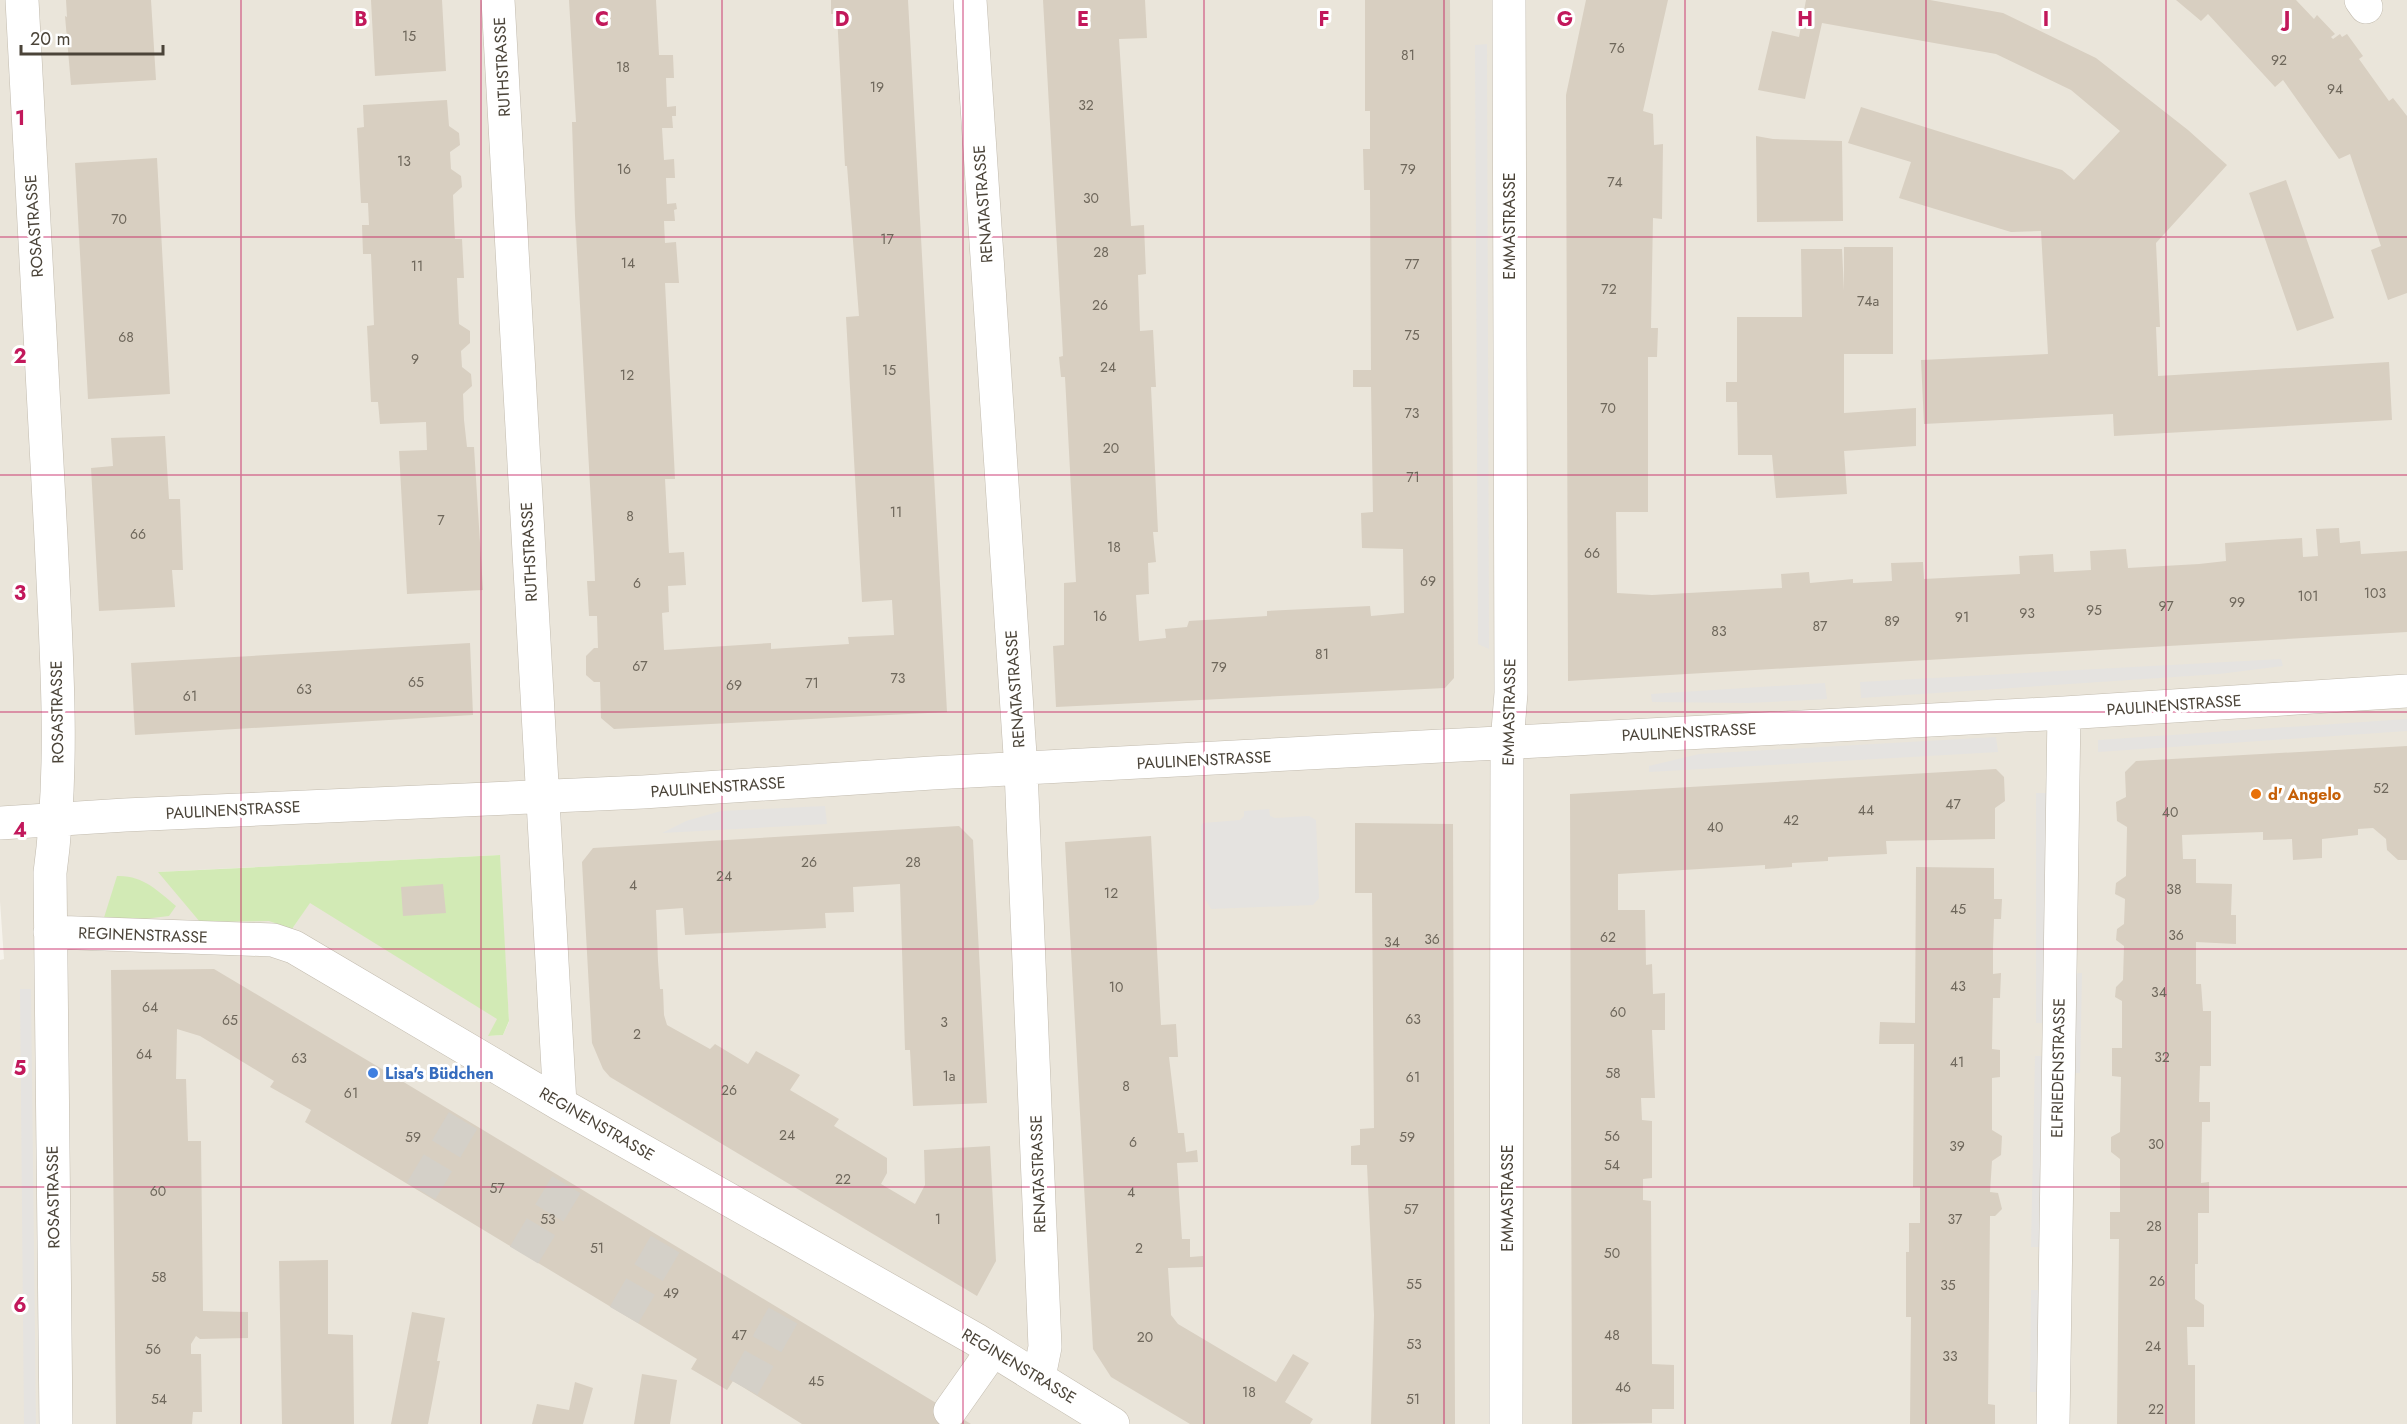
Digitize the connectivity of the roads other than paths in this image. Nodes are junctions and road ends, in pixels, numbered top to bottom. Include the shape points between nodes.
1 (22, 0) edge
2 (498, 0) edge
3 (970, 0) edge
4 (1509, 0) edge
5 (2407, 691) edge
6 (2064, 713) junction
7 (1507, 743) junction
8 (1021, 770) junction
9 (542, 796) junction
10 (57, 819) junction
11 (0, 823) edge
12 (50, 932) junction
13 (560, 1104) junction
14 (993, 1350) junction
15 (1039, 1377) junction
16 (950, 1411) dead end
17 (56, 1424) edge
18 (1113, 1424) edge
19 (1506, 1424) edge
20 (2053, 1424) edge

1 - 10 street, ROSASTRASSE via 59,729
2 - 9 street, RUTHSTRASSE
3 - 8 street, RENATASTRASSE
4 - 7 street, EMMASTRASSE via 1511,693
5 - 6 street, PAULINENSTRASSE
6 - 7 street, PAULINENSTRASSE
6 - 20 street, ELFRIEDENSTRASSE
7 - 8 street, PAULINENSTRASSE
7 - 19 street, EMMASTRASSE
8 - 9 street, PAULINENSTRASSE
8 - 15 street, RENATASTRASSE via 1045,1347
9 - 10 street, PAULINENSTRASSE
9 - 13 street, RUTHSTRASSE
10 - 11 street, PAULINENSTRASSE
10 - 12 street, ROSASTRASSE via 50,873
12 - 13 street, REGINENSTRASSE via 273,940 294,947
12 - 17 street, ROSASTRASSE
13 - 14 street, REGINENSTRASSE
14 - 15 street, REGINENSTRASSE
14 - 16 street
15 - 18 street, REGINENSTRASSE

